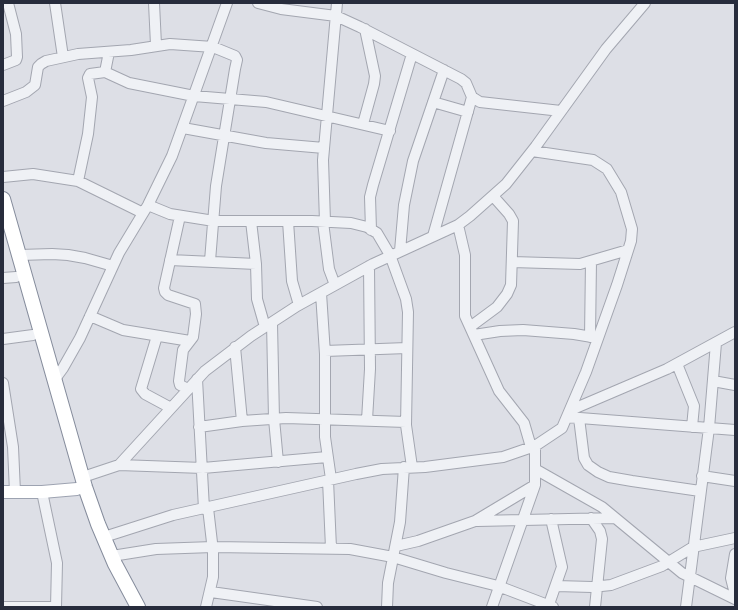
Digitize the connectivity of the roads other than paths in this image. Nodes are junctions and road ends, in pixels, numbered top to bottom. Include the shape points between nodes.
1 (8, 3) edge
2 (55, 3) edge
3 (154, 3) edge
4 (227, 3) edge
5 (258, 3) edge
6 (337, 3) edge
7 (645, 3) edge
8 (336, 16) junction
9 (365, 29) junction
10 (156, 45) junction
11 (212, 47) junction
12 (109, 52) junction
13 (412, 54) junction
14 (63, 57) junction
15 (3, 64) edge
16 (444, 70) junction
17 (105, 72) junction
18 (194, 96) junction
19 (472, 97) junction
20 (231, 98) junction
21 (3, 101) edge
22 (433, 102) junction
23 (561, 111) junction
24 (468, 112) junction
25 (326, 116) junction
26 (363, 124) junction
27 (183, 128) junction
28 (390, 131) junction
29 (224, 136) junction
30 (324, 148) junction
31 (532, 151) junction
32 (3, 177) edge
33 (78, 181) junction
34 (493, 196) junction
35 (3, 199) edge
36 (145, 209) junction
37 (180, 216) junction
38 (214, 221) junction
39 (251, 221) junction
40 (288, 221) junction
41 (324, 222) junction
42 (458, 225) junction
43 (3, 230) edge
44 (371, 230) junction
45 (433, 236) junction
46 (628, 250) junction
47 (400, 251) junction
48 (20, 256) junction
49 (390, 256) junction
50 (170, 260) junction
51 (210, 261) junction
52 (591, 261) junction
53 (512, 262) junction
54 (256, 264) junction
55 (113, 266) junction
56 (369, 266) junction
57 (10, 277) edge
58 (335, 285) junction
59 (321, 293) junction
60 (299, 305) junction
61 (90, 316) junction
62 (268, 325) junction
63 (472, 331) junction
64 (735, 332) edge
65 (33, 335) junction
66 (157, 336) junction
67 (594, 337) junction
68 (3, 339) edge
69 (190, 341) junction
70 (716, 343) junction
71 (235, 347) junction
72 (407, 348) junction
73 (370, 350) junction
74 (325, 351) junction
75 (677, 364) junction
76 (55, 379) junction
77 (197, 379) junction
78 (713, 381) junction
79 (3, 383) edge
80 (735, 384) edge
81 (188, 389) junction
82 (171, 408) junction
83 (569, 413) junction
84 (579, 418) junction
85 (274, 419) junction
86 (324, 419) junction
87 (242, 420) junction
88 (367, 420) junction
89 (406, 422) junction
90 (199, 427) junction
91 (692, 427) junction
92 (7, 428) edge
93 (709, 428) junction
94 (735, 430) edge
95 (533, 446) junction
96 (327, 457) junction
97 (278, 462) junction
98 (119, 465) junction
99 (408, 467) junction
100 (200, 468) junction
101 (536, 469) junction
102 (702, 476) junction
103 (329, 480) junction
104 (735, 481) edge
105 (80, 483) junction
106 (535, 485) junction
107 (700, 491) junction
108 (9, 492) edge
109 (42, 492) junction
110 (206, 508) junction
111 (591, 518) junction
112 (615, 518) junction
113 (522, 519) junction
114 (551, 519) junction
115 (475, 521) junction
116 (104, 537) junction
117 (735, 538) edge
118 (396, 546) junction
119 (212, 547) junction
120 (693, 547) junction
121 (331, 548) junction
122 (735, 554) edge
123 (112, 556) junction
124 (393, 557) junction
125 (667, 562) junction
126 (690, 577) junction
127 (498, 586) junction
128 (556, 586) junction
129 (597, 586) junction
130 (211, 592) junction
131 (735, 594) edge
132 (735, 599) edge
133 (550, 606) edge
134 (3, 607) edge
135 (56, 607) edge
136 (128, 607) edge
137 (138, 607) edge
138 (206, 607) edge
139 (317, 607) edge
140 (387, 607) edge
141 (492, 607) edge
142 (595, 607) edge
143 (686, 607) edge

1 - 15 street via 16,34 17,57 16,60
2 - 14 street
3 - 10 street
4 - 11 street
5 - 8 street via 281,10
6 - 8 street
7 - 23 street via 606,49
8 - 9 street
8 - 25 street
9 - 13 street
9 - 26 street via 375,76
10 - 11 street
10 - 12 street
11 - 18 street
11 - 20 street via 235,56 237,60
12 - 14 street
12 - 17 street
13 - 16 street
13 - 28 street
14 - 21 street via 38,66 35,85 26,92
16 - 19 street via 466,83
16 - 22 street
17 - 18 street via 125,82
17 - 33 street via 88,75 92,97 88,134
18 - 20 street
18 - 27 street
19 - 23 street via 480,102
19 - 24 street
20 - 25 street via 266,102
20 - 29 street
22 - 24 street
22 - 47 street via 410,174 404,204
23 - 31 street
24 - 45 street
25 - 26 street
25 - 30 street
26 - 28 street
27 - 29 street
27 - 36 street
28 - 44 street via 370,197
29 - 30 street
29 - 38 street via 216,186
30 - 41 street
31 - 34 street
31 - 46 street via 593,160 608,169 622,192 632,229
32 - 33 street via 33,174
33 - 36 street
34 - 42 street
34 - 53 street via 513,222
35 - 48 highway
36 - 37 street
36 - 55 street
37 - 38 street
37 - 50 street
38 - 39 street
38 - 51 street
39 - 40 street
39 - 54 street
40 - 41 street
40 - 60 street via 292,280
41 - 44 street via 351,223
41 - 58 street via 329,269
42 - 45 street
42 - 63 street via 465,255 465,316
43 - 57 highway
44 - 49 street via 377,233
45 - 47 street
46 - 52 street
46 - 67 street
47 - 49 street
48 - 55 street via 68,255
48 - 76 highway
49 - 56 street
49 - 72 street via 406,299
50 - 51 street
50 - 69 street via 165,292 195,304 194,332
51 - 54 street
52 - 53 street via 580,264
52 - 67 street
53 - 63 street via 511,285 507,294
54 - 62 street via 257,299
55 - 61 street
56 - 58 street
56 - 73 street
57 - 65 highway
58 - 59 street
59 - 60 street
59 - 74 street
60 - 62 street
61 - 66 street via 123,330
61 - 76 street via 64,368
62 - 71 street
62 - 85 street
63 - 67 street via 523,330
63 - 95 street via 499,391 524,423
64 - 70 street
65 - 68 street
65 - 105 highway
66 - 69 street
66 - 82 street via 142,389 145,394
67 - 83 street
69 - 81 street via 183,350 179,380 180,385
70 - 75 street
70 - 78 street
71 - 77 street
71 - 87 street
72 - 73 street
72 - 89 street
73 - 74 street
73 - 88 street
74 - 86 street
75 - 83 street
75 - 91 street via 694,406
76 - 105 highway
77 - 81 street
77 - 90 street
78 - 80 street
78 - 93 street
79 - 92 street
81 - 82 street
82 - 98 street
83 - 84 street
83 - 95 street via 562,428
84 - 91 street
84 - 107 street via 584,458 588,465 598,472 609,477
85 - 86 street
85 - 87 street
85 - 97 street
86 - 88 street
86 - 96 street
87 - 90 street
88 - 89 street
89 - 99 street
90 - 100 street
91 - 93 street
92 - 108 street
93 - 94 street
93 - 102 street
95 - 99 street via 503,457
95 - 101 street
96 - 97 street
96 - 103 street
97 - 100 street
98 - 100 street
98 - 105 street
99 - 103 street via 382,469
99 - 118 street
100 - 110 street
101 - 106 street
101 - 112 street
102 - 104 street
102 - 107 street
103 - 110 street
103 - 121 street
105 - 109 main road
105 - 116 highway
105 - 136 highway via 101,552
106 - 113 street
106 - 115 street
107 - 120 street
108 - 109 main road
109 - 135 street via 57,563
110 - 116 street via 174,515
110 - 119 street
111 - 112 street
111 - 114 street
111 - 129 street via 602,539
112 - 125 street
113 - 114 street
113 - 115 street
113 - 127 street
114 - 128 street via 562,567
115 - 118 street
116 - 123 highway
117 - 120 street
118 - 124 street
119 - 121 street
119 - 123 street via 156,549
119 - 130 street
120 - 125 street
120 - 126 street
121 - 124 street
122 - 131 street via 732,578
123 - 137 highway
124 - 127 street
124 - 140 street
125 - 126 street
125 - 129 street via 643,574
126 - 132 street
126 - 143 street
127 - 133 street
127 - 141 street
128 - 129 street
128 - 133 street
129 - 142 street
130 - 138 street
130 - 139 street
134 - 135 street

